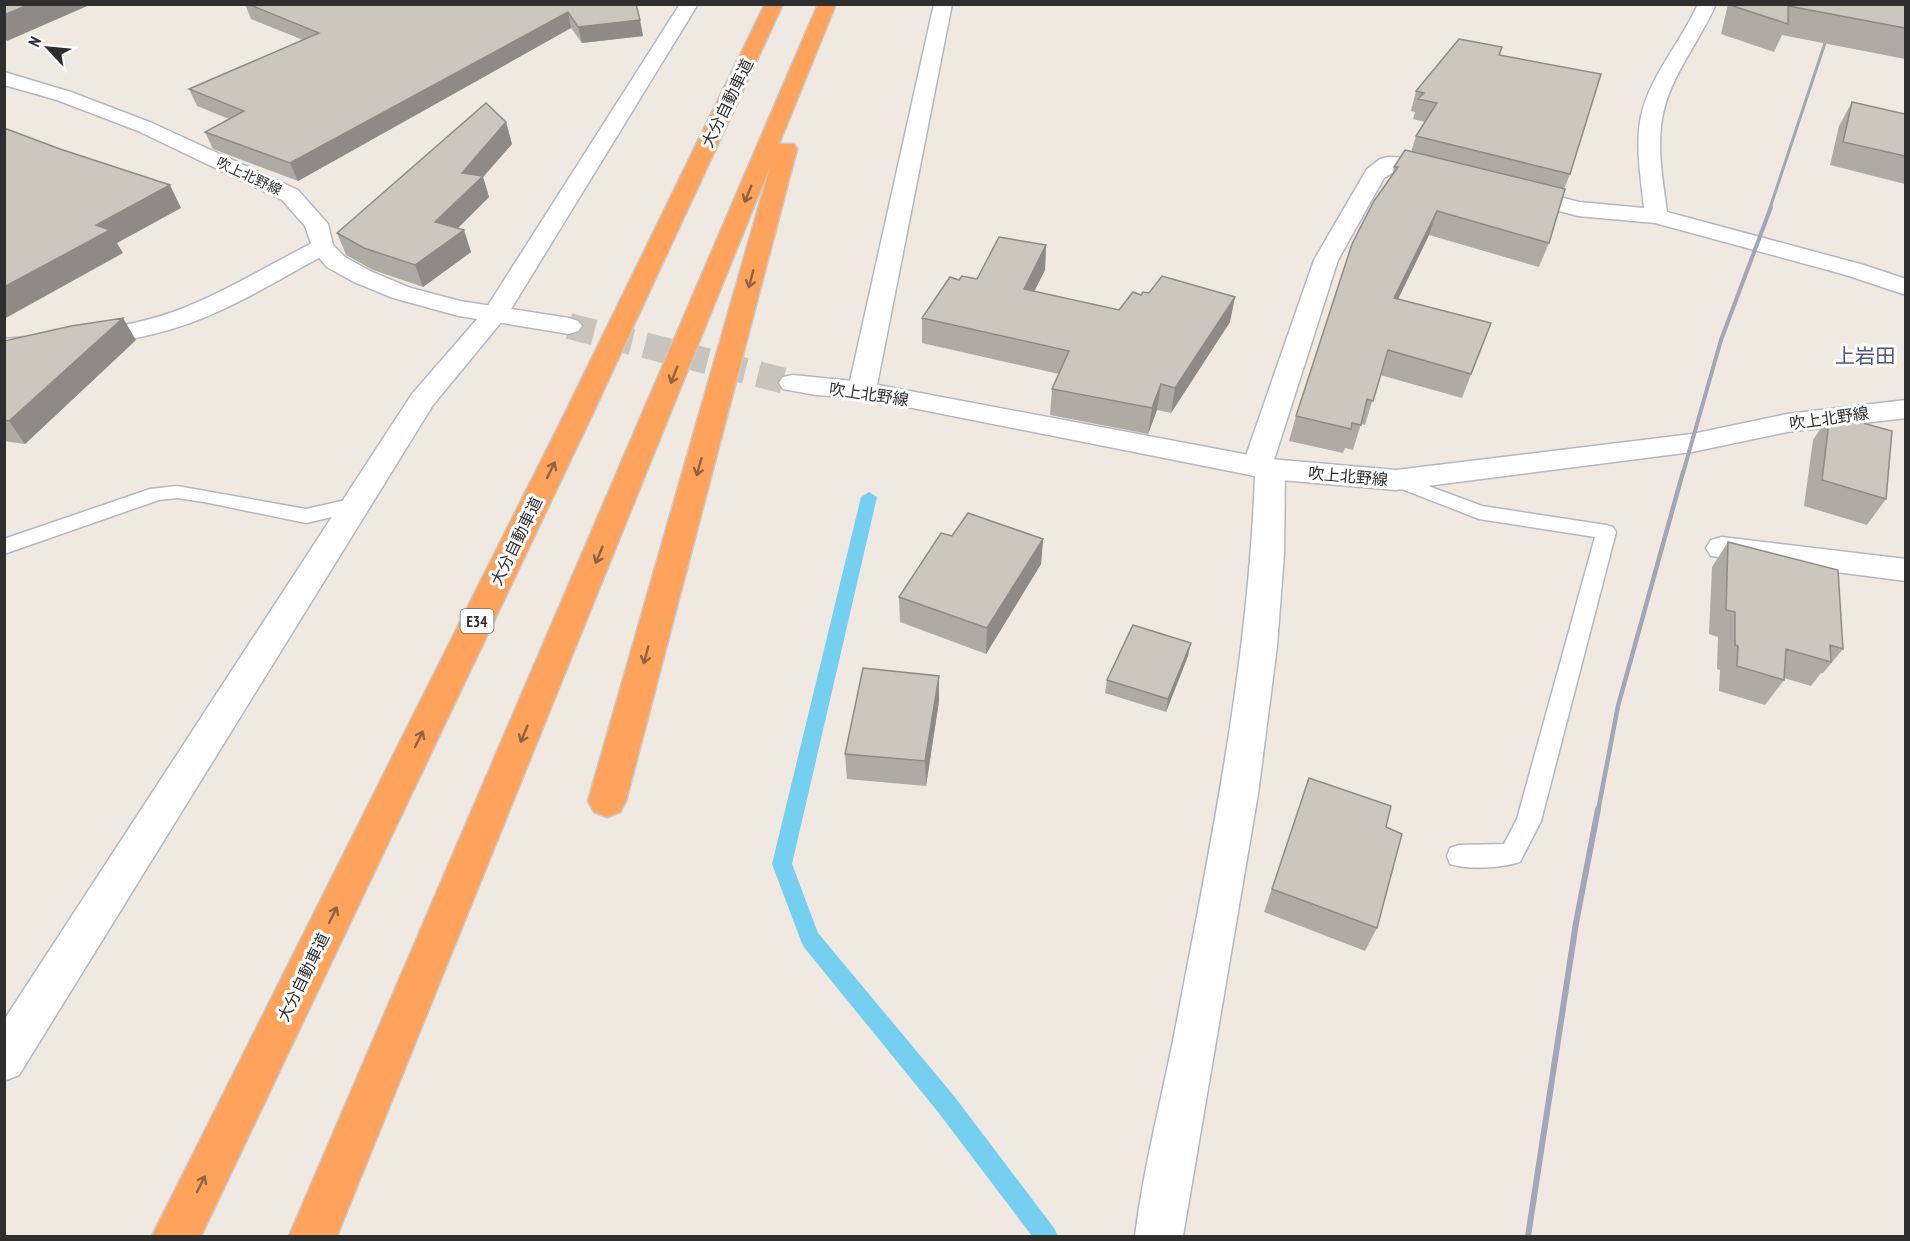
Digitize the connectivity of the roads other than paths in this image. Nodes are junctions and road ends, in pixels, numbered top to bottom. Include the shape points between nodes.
1 (689, 4) edge
2 (774, 4) edge
3 (943, 4) edge
4 (1707, 4) edge
5 (824, 12) edge
6 (4, 78) edge
7 (1458, 177) edge
8 (1501, 188) edge
9 (1656, 216) junction
10 (322, 247) junction
11 (1905, 288) edge
12 (495, 314) junction
13 (569, 326) tunnel mouth
14 (4, 347) edge
15 (793, 383) tunnel mouth
16 (862, 390) junction
17 (1905, 409) edge
18 (1264, 468) junction
19 (1396, 480) junction
20 (356, 505) junction
21 (4, 547) edge
22 (1722, 548) dead end
23 (1905, 570) edge
24 (607, 801) dead end
25 (1459, 856) dead end
26 (4, 1060) edge
27 (176, 1236) edge
28 (313, 1236) edge
29 (1159, 1236) edge

1 - 12 street
27 -> 2 highway, 大分自動車道 / E34 via 579,413
3 - 16 street
4 - 9 street via 1652,113
5 -> 24 highway
5 -> 28 highway
6 - 10 street, 吹上北野線 via 145,127 290,195 316,224
7 - 18 street via 1404,164 1388,164 1375,174 1326,260
8 - 9 street via 1578,209
9 - 11 street via 1855,270
10 - 12 street, 吹上北野線 via 336,262 402,293
10 - 14 street via 182,316 74,340
12 - 13 street, 吹上北野線
12 - 20 street via 422,400
15 - 16 street, 吹上北野線
16 - 18 street, 吹上北野線
17 - 19 street, 吹上北野線 via 1787,423 1692,443
18 - 19 street, 吹上北野線
18 - 29 street via 1268,554 1260,646 1239,794
19 - 25 lane via 1479,512 1606,532 1529,821 1511,854
20 - 21 lane via 306,516 177,492 157,494
20 - 26 street
22 - 23 street

